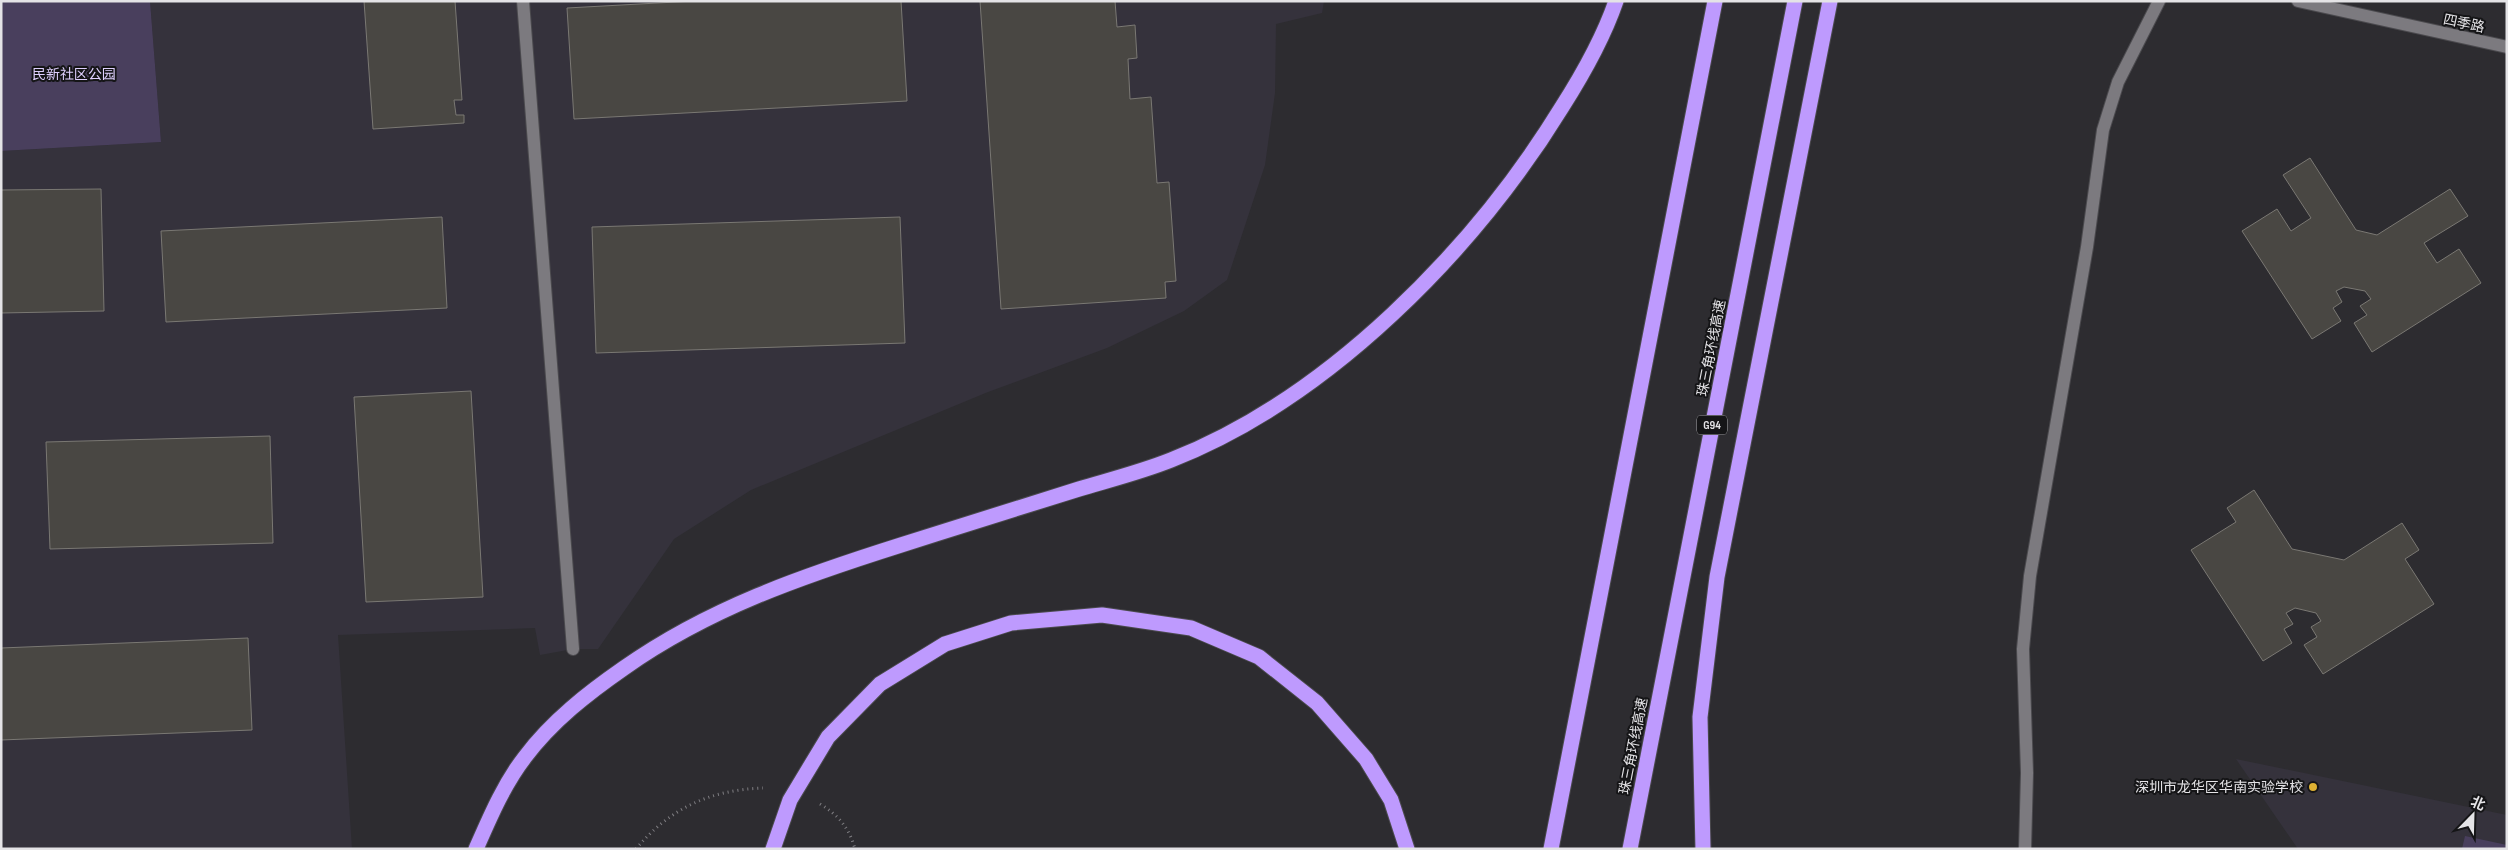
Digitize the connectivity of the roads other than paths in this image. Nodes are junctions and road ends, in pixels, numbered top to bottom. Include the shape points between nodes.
1 (523, 1) edge
2 (1616, 1) edge
3 (1715, 1) edge
4 (1794, 1) edge
5 (1830, 1) edge
6 (2158, 1) edge
7 (2298, 1) edge
8 (2507, 47) edge
9 (572, 649) dead end
10 (476, 849) edge
11 (773, 849) edge
12 (1407, 849) edge
13 (1552, 849) edge
14 (1630, 849) edge
15 (1703, 849) edge
16 (2025, 849) edge

1 - 9 street
2 - 10 highway via 1577,83 1540,143 1494,204 1446,261 1396,310 1300,390 1255,419 1170,461 796,579 728,607 670,637 594,689 556,721 525,757 499,800
3 - 13 highway
4 - 14 highway, 珠三角环线高速 / G94
5 - 15 highway via 1717,577 1700,717
6 - 16 street via 2118,82 2104,130 2030,576 2023,650 2027,773
7 - 8 street, 四季路
11 - 12 highway via 790,800 828,737 880,684 945,644 1011,623 1102,615 1191,628 1259,657 1317,703 1366,759 1391,800

